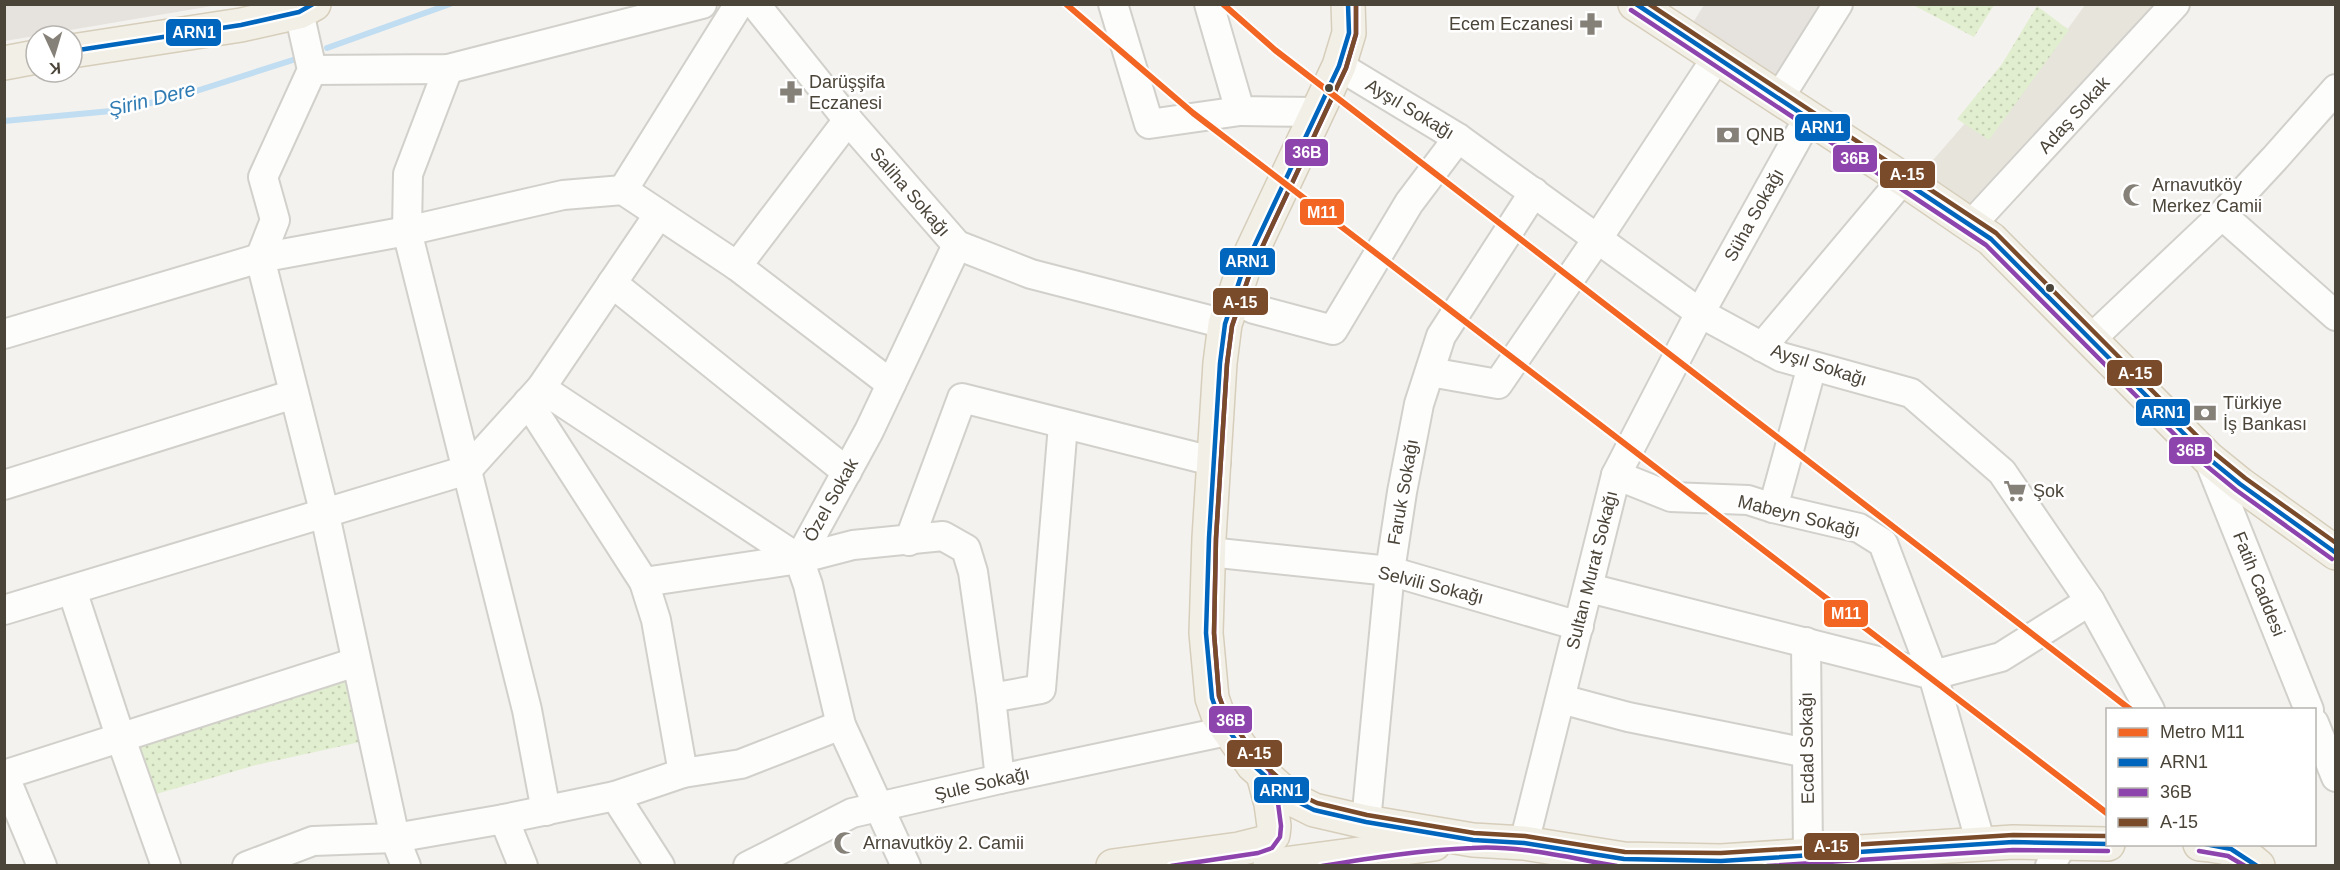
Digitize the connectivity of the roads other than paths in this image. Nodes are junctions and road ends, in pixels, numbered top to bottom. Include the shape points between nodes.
1 (702, 4) edge
2 (739, 4) edge
3 (755, 4) edge
4 (1113, 4) edge
5 (1209, 4) edge
6 (1348, 4) edge
7 (1635, 4) edge
8 (1838, 4) edge
9 (2175, 4) edge
10 (306, 8) edge
11 (84, 49) edge
12 (1716, 57) junction
13 (24, 59) edge
14 (4, 63) edge
15 (1339, 66) junction
16 (448, 69) junction
17 (312, 70) junction
18 (2336, 89) edge
19 (1779, 98) junction
20 (1240, 111) junction
21 (1318, 112) junction
22 (1809, 117) junction
23 (848, 120) junction
24 (1458, 138) junction
25 (1903, 179) junction
26 (623, 190) junction
27 (1534, 192) junction
28 (659, 214) junction
29 (2222, 215) junction
30 (1971, 225) junction
31 (407, 231) junction
32 (1598, 238) junction
33 (957, 245) junction
34 (260, 258) junction
35 (737, 266) junction
36 (612, 283) junction
37 (1229, 312) junction
38 (1700, 313) junction
39 (2336, 316) edge
40 (4, 334) edge
41 (2091, 339) junction
42 (1762, 347) junction
43 (1812, 366) junction
44 (1430, 372) junction
45 (891, 384) junction
46 (294, 394) junction
47 (535, 395) junction
48 (1063, 425) junction
49 (2208, 459) junction
50 (1216, 462) junction
51 (467, 470) junction
52 (847, 472) junction
53 (1616, 475) junction
54 (4, 485) edge
55 (1773, 508) junction
56 (325, 515) junction
57 (909, 541) junction
58 (1209, 552) junction
59 (2336, 553) edge
60 (799, 559) junction
61 (1390, 572) junction
62 (644, 582) junction
63 (1589, 588) junction
64 (72, 590) junction
65 (2090, 601) junction
66 (4, 610) edge
67 (1579, 626) junction
68 (1806, 642) junction
69 (356, 662) junction
70 (1933, 675) junction
71 (991, 698) junction
72 (1561, 699) junction
73 (2149, 708) edge
74 (2308, 708) edge
75 (841, 725) junction
76 (2316, 728) edge
77 (1227, 731) junction
78 (120, 736) junction
79 (1807, 753) junction
80 (683, 773) junction
81 (1263, 774) junction
82 (4, 775) edge
83 (2336, 777) edge
84 (1000, 779) junction
85 (615, 796) junction
86 (878, 808) junction
87 (546, 811) junction
88 (504, 819) junction
89 (395, 838) junction
90 (1982, 844) junction
91 (2106, 844) edge
92 (1366, 846) edge
93 (2219, 846) edge
94 (2056, 855) edge
95 (286, 858) edge
96 (1522, 858) edge
97 (1825, 858) edge
98 (778, 859) edge
99 (1573, 859) edge
100 (1722, 863) edge
101 (42, 866) edge
102 (166, 866) edge
103 (247, 866) edge
104 (406, 866) edge
105 (523, 866) edge
106 (660, 866) edge
107 (748, 866) edge
108 (906, 866) edge
109 (1113, 866) edge
110 (1270, 866) edge
111 (2258, 866) edge

1 - 16 street
2 - 26 street
3 - 23 street, Saliha Sokağı
4 - 20 street via 1149,124
5 - 20 street
6 - 15 main road via 1349,33
7 - 12 main road
8 - 19 street
9 - 30 street, Adaş Sokak
10 - 11 main road via 241,26
10 - 17 street
12 - 19 main road
12 - 32 street
13 - 14 main road
15 - 21 main road
15 - 24 street, Ayşıl Sokağı
16 - 17 street
16 - 31 street via 408,174
17 - 34 street via 263,177 275,220
18 - 29 street
19 - 22 main road
20 - 21 street
21 - 37 main road via 1248,260
22 - 25 main road
22 - 38 street, Süha Sokağı
23 - 33 street, Saliha Sokağı
23 - 35 street
24 - 27 street, Ayşıl Sokağı
24 - 37 street, Saliha Sokağı via 1409,203 1333,330 1254,309
25 - 30 main road
25 - 42 street
26 - 28 street
26 - 31 street via 563,195
27 - 32 street, Ayşıl Sokağı
27 - 44 street, Faruk Sokağı via 1441,336
28 - 35 street
28 - 36 street
29 - 39 street
29 - 41 street
30 - 41 main road via 2017,263
31 - 34 street
31 - 51 street
32 - 38 street, Ayşıl Sokağı
32 - 44 street via 1498,384
33 - 37 street, Saliha Sokağı via 1031,274
33 - 45 street, Özel Sokak
34 - 40 street
34 - 46 street
35 - 45 street
36 - 47 street
36 - 52 street
37 - 50 main road via 1220,363
38 - 42 street, Ayşıl Sokağı
38 - 53 street, Sultan Murat Sokağı
41 - 49 main road
42 - 43 street, Ayşıl Sokağı
43 - 55 street
43 - 65 street, Ayşıl Sokağı via 1911,393 2002,472
44 - 61 street, Faruk Sokağı via 1419,404
45 - 52 street, Özel Sokak
46 - 54 street
46 - 56 street
47 - 51 street
47 - 60 street
47 - 62 street
48 - 50 street
48 - 57 street via 962,398
48 - 71 street via 1041,689
49 - 59 main road
49 - 74 street, Fatih Caddesi
50 - 58 main road
51 - 56 street
51 - 87 street via 527,710
52 - 60 street, Özel Sokak
53 - 55 street, Mabeyn Sokağı via 1671,497 1748,500
53 - 63 street, Sultan Murat Sokağı
55 - 70 street, Mabeyn Sokağı via 1859,528 1883,543
56 - 64 street
56 - 69 street
57 - 60 street via 853,545
57 - 71 street via 943,536 966,549 973,572
58 - 61 street, Selvili Sokağı
58 - 77 main road via 1206,633 1212,698
60 - 62 street
60 - 75 street, Özel Sokak
61 - 67 street, Selvili Sokağı
61 - 92 street, Faruk Sokağı
62 - 80 street via 656,620
63 - 67 street, Sultan Murat Sokağı
63 - 68 street
64 - 66 street
64 - 78 street
65 - 70 street via 2001,657
65 - 73 street, Ayşıl Sokağı
67 - 72 street, Sultan Murat Sokağı
68 - 70 street
68 - 79 street, Ecdad Sokağı
69 - 78 street
69 - 89 street
70 - 90 street, Mabeyn Sokağı
71 - 84 street
72 - 79 street via 1628,717
72 - 96 street, Sultan Murat Sokağı
75 - 80 street via 741,764
75 - 86 street, Özel Sokak
76 - 83 street
77 - 81 main road
77 - 84 street, Şule Sokağı
78 - 82 street
78 - 102 street
79 - 97 street, Ecdad Sokağı
80 - 85 street
81 - 92 main road via 1290,798
81 - 109 main road via 1274,826 1267,842
82 - 101 street
84 - 86 street, Şule Sokağı
85 - 87 street
85 - 106 street
86 - 98 street, Şule Sokağı via 852,813
86 - 108 street, Özel Sokak
87 - 88 street
88 - 89 street
88 - 105 street
89 - 95 street via 312,841
89 - 104 street
90 - 94 main road via 2013,842
90 - 97 main road
91 - 94 main road
92 - 96 main road via 1473,840
92 - 110 main road
93 - 111 main road via 2242,854
95 - 103 street
96 - 99 main road
97 - 100 main road
98 - 107 street, Şule Sokağı
99 - 100 main road

